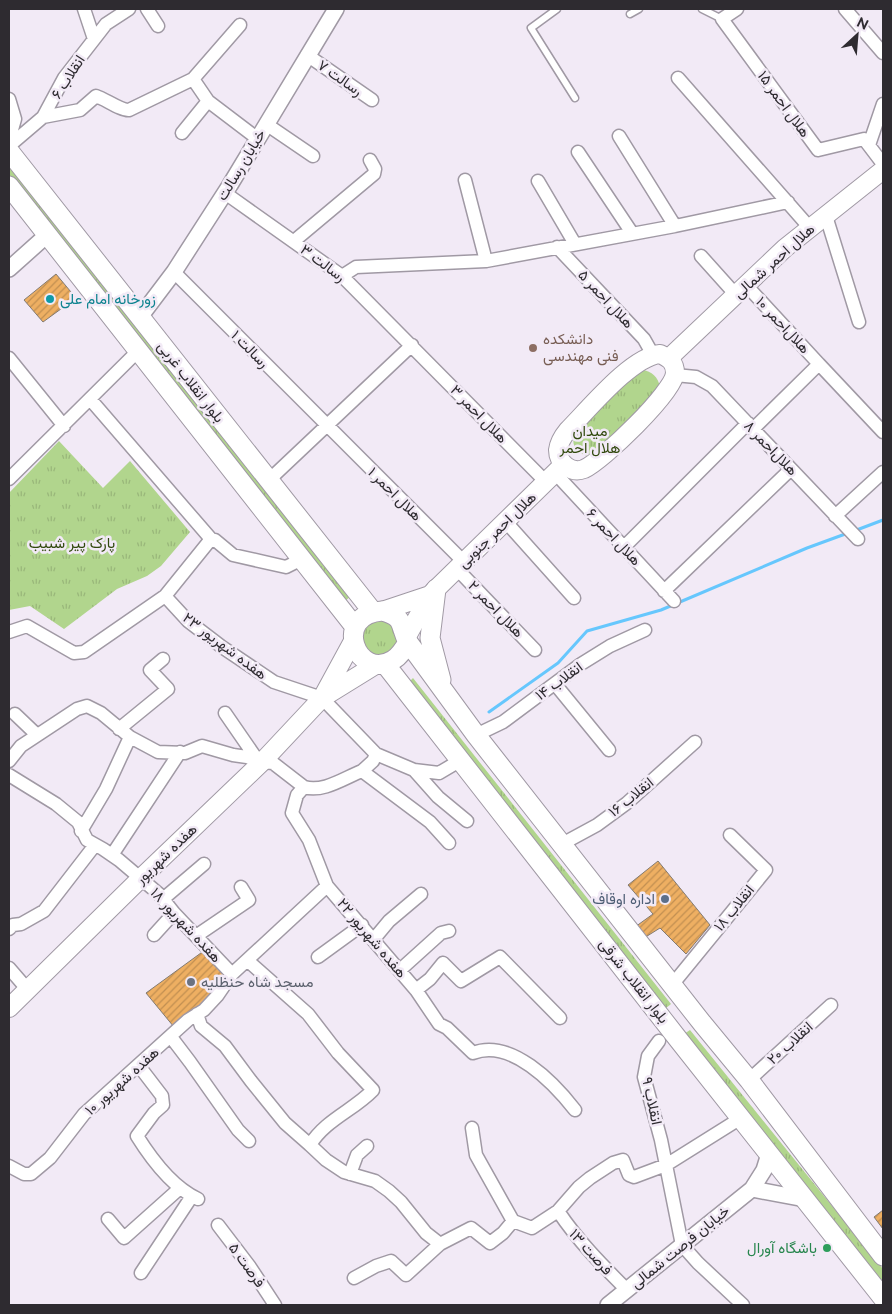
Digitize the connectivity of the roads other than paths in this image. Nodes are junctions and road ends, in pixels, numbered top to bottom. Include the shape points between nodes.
1 (84, 9) edge
2 (129, 9) edge
3 (146, 9) edge
4 (336, 9) edge
5 (557, 9) edge
6 (639, 9) edge
7 (702, 9) edge
8 (737, 9) edge
9 (845, 9) edge
10 (630, 14) dead end
11 (722, 18) junction
12 (240, 25) dead end
13 (158, 26) dead end
14 (94, 38) junction
15 (883, 53) edge
16 (307, 55) junction
17 (678, 78) dead end
18 (193, 79) junction
19 (575, 98) dead end
20 (9, 99) edge
21 (372, 100) dead end
22 (208, 101) junction
23 (883, 104) edge
24 (43, 117) junction
25 (266, 124) junction
26 (182, 133) dead end
27 (619, 136) dead end
28 (258, 139) junction
29 (9, 140) edge
30 (869, 145) junction
31 (9, 146) edge
32 (9, 151) edge
33 (578, 152) dead end
34 (313, 156) dead end
35 (370, 160) dead end
36 (881, 173) edge
37 (465, 180) dead end
38 (538, 181) dead end
39 (9, 186) edge
40 (226, 192) junction
41 (788, 202) junction
42 (826, 216) junction
43 (675, 226) junction
44 (810, 228) junction
45 (632, 233) junction
46 (47, 235) junction
47 (294, 241) junction
48 (575, 244) junction
49 (557, 247) junction
50 (701, 256) dead end
51 (486, 261) junction
52 (9, 269) edge
53 (174, 272) junction
54 (342, 276) junction
55 (741, 290) junction
56 (140, 317) junction
57 (859, 322) dead end
58 (412, 345) junction
59 (138, 351) junction
60 (661, 356) junction
61 (9, 358) edge
62 (818, 364) junction
63 (675, 375) junction
64 (90, 399) junction
65 (326, 425) junction
66 (64, 426) junction
67 (750, 426) junction
68 (883, 432) edge
69 (791, 469) junction
70 (883, 472) edge
71 (555, 473) junction
72 (9, 479) edge
73 (269, 480) junction
74 (836, 516) junction
75 (506, 522) junction
76 (211, 539) junction
77 (858, 540) dead end
78 (623, 548) junction
79 (302, 559) junction
80 (461, 566) junction
81 (664, 591) junction
82 (433, 592) junction
83 (165, 596) junction
84 (574, 598) dead end
85 (674, 600) dead end
86 (378, 612) junction
87 (645, 630) dead end
88 (9, 632) edge
89 (354, 634) junction
90 (407, 640) junction
91 (535, 650) dead end
92 (163, 659) dead end
93 (381, 664) junction
94 (555, 684) junction
95 (444, 689) junction
96 (322, 698) junction
97 (225, 713) dead end
98 (15, 714) dead end
99 (119, 729) junction
100 (37, 735) junction
101 (476, 735) junction
102 (130, 737) junction
103 (695, 742) dead end
104 (609, 750) dead end
105 (180, 752) junction
106 (376, 754) junction
107 (461, 760) junction
108 (9, 761) edge
109 (262, 762) junction
110 (414, 770) junction
111 (362, 771) junction
112 (9, 775) edge
113 (304, 787) junction
114 (467, 821) dead end
115 (81, 831) junction
116 (730, 834) dead end
117 (449, 843) dead end
118 (562, 844) junction
119 (96, 845) junction
120 (112, 855) junction
121 (204, 864) dead end
122 (140, 878) junction
123 (327, 886) junction
124 (241, 887) dead end
125 (421, 894) dead end
126 (163, 899) junction
127 (174, 912) junction
128 (362, 925) junction
129 (9, 929) edge
130 (449, 932) dead end
131 (154, 935) dead end
132 (196, 936) junction
133 (374, 939) junction
134 (318, 957) dead end
135 (247, 960) junction
136 (9, 968) edge
137 (400, 970) junction
138 (232, 974) junction
139 (676, 989) junction
140 (28, 990) junction
141 (416, 990) junction
142 (831, 1005) dead end
143 (9, 1008) edge
144 (656, 1010) junction
145 (198, 1014) junction
146 (560, 1018) dead end
147 (702, 1023) junction
148 (171, 1037) junction
149 (678, 1039) junction
150 (659, 1041) dead end
151 (139, 1066) junction
152 (749, 1080) junction
153 (575, 1110) dead end
154 (741, 1118) junction
155 (472, 1128) dead end
156 (249, 1142) dead end
157 (310, 1145) junction
158 (367, 1146) dead end
159 (769, 1154) junction
160 (666, 1165) junction
161 (9, 1166) edge
162 (350, 1174) junction
163 (180, 1188) junction
164 (752, 1189) junction
165 (805, 1199) junction
166 (558, 1211) junction
167 (108, 1219) dead end
168 (513, 1221) junction
169 (218, 1225) dead end
170 (440, 1244) junction
171 (682, 1245) junction
172 (883, 1256) edge
173 (141, 1273) dead end
174 (354, 1278) dead end
175 (627, 1290) junction
176 (883, 1298) edge
177 (275, 1305) edge
178 (608, 1305) edge
179 (743, 1305) edge

1 - 14 street
2 - 14 street, انقلاب ۶ via 106,24
3 - 13 street
4 - 16 street, خیابان رسالت
5 - 19 lane via 531,28
6 - 10 lane
7 - 11 lane
8 - 11 street
9 - 15 street
11 - 30 street, هلال احمر ۱۵ via 818,150 864,139
12 - 18 street
14 - 24 street, انقلاب ۶ via 64,78
16 - 21 street, رسالت ۷
16 - 25 street, خیابان رسالت
17 - 41 street
18 - 22 street
18 - 24 street via 125,111 96,96 80,110
20 - 29 street via 15,119
22 - 26 street
22 - 28 street
23 - 30 street
24 - 31 street, انقلاب ۶
25 - 28 street, خیابان رسالت
25 - 34 street
27 - 43 street
28 - 40 street, خیابان رسالت
30 - 36 street
32 - 56 main road, بلوار انقلاب غربی
33 - 45 street
35 - 47 street via 374,174
36 - 42 main road, هلال احمر شمالی
37 - 51 street
38 - 48 street
39 - 46 main road, بلوار انقلاب غربی
40 - 47 street, رسالت ۳
40 - 53 street, خیابان رسالت
41 - 43 street
41 - 44 street
42 - 44 main road, هلال احمر شمالی
42 - 57 street
43 - 45 street
44 - 55 main road, هلال احمر شمالی
45 - 48 street
46 - 52 street
46 - 59 main road, بلوار انقلاب غربی
47 - 54 street, رسالت ۳
48 - 49 street
49 - 51 street
49 - 60 street, هلال احمر ۵
50 - 55 street, هلال‌احمر ۱۰
51 - 54 street via 356,267
53 - 56 street, خیابان رسالت
53 - 65 street, رسالت ۱
54 - 58 street, رسالت ۳
55 - 60 main road, هلال احمر شمالی
55 - 62 street, هلال‌احمر ۱۰
56 - 73 main road, بلوار انقلاب غربی
58 - 65 street
58 - 71 street, هلال احمر ۳
59 - 64 street
59 - 79 main road, بلوار انقلاب غربی
60 - 63 main road via 674,364
60 - 71 main road via 628,370 565,434 558,449
61 - 66 street
62 - 67 street, هلال‌احمر ۱۰
62 - 68 street
63 - 67 street, هلال‌احمر ۸ via 696,377 712,386
63 - 71 main road via 656,404 597,461 582,470
64 - 66 street
64 - 76 street
65 - 73 street
65 - 80 street, هلال احمر ۱
66 - 72 street
67 - 69 street, هلال‌احمر ۸
67 - 78 street, هلال‌احمر ۱۰
69 - 74 street, هلال‌احمر ۸
69 - 81 street
70 - 74 street
71 - 75 main road, هلال احمر جنوبی
71 - 78 street, هلال احمر ۶
73 - 86 main road, بلوار انقلاب غربی
74 - 77 street, هلال‌احمر ۸
75 - 80 main road, هلال احمر جنوبی
75 - 84 street
76 - 79 street via 233,555 286,567
76 - 83 street
78 - 81 street, هلال احمر ۶
79 - 89 main road, بلوار انقلاب غربی
80 - 82 main road, هلال احمر جنوبی
80 - 91 street, هلال احمر ۲
81 - 85 street, هلال احمر ۶
82 - 86 main road, هلال احمر جنوبی
82 - 90 main road, هلال احمر جنوبی
82 - 95 main road via 430,638
83 - 88 street via 84,652 74,653 27,626
83 - 96 street, هفده شهریور ۲۳ via 188,621 274,682
86 - 89 main road via 359,620
86 - 90 main road via 389,613 400,622
87 - 94 street, انقلاب ۱۴ via 610,646
89 - 93 main road via 361,657
89 - 96 main road, هفده شهریور
90 - 93 main road via 394,660
90 - 95 main road, بلوار انقلاب شرقی
92 - 99 street via 150,670 168,689
93 - 96 main road, هفده شهریور
93 - 107 main road, بلوار انقلاب شرقی
94 - 101 street, انقلاب ۱۴ via 503,722
94 - 104 street
95 - 101 main road, بلوار انقلاب شرقی
96 - 106 street
96 - 109 main road, هفده شهریور
97 - 109 street
98 - 100 street
99 - 100 street via 87,706
99 - 102 street
100 - 108 street via 21,746
101 - 118 main road, بلوار انقلاب شرقی
102 - 105 street via 158,752
102 - 115 street via 106,789
103 - 118 street, انقلاب ۱۶ via 627,803
105 - 109 street via 202,746
105 - 120 street
106 - 110 street
106 - 111 street
107 - 110 street via 439,773
107 - 144 main road, بلوار انقلاب شرقی
109 - 113 street via 273,763
109 - 122 main road, هفده شهریور
110 - 114 street via 438,797
111 - 113 street via 328,786 313,790
111 - 117 street via 430,822
112 - 115 street, هفده شهریور ۱۸ via 56,804 78,822
113 - 123 street, هفده شهریور ۲۲ via 297,795 292,813 309,840
115 - 119 street, هفده شهریور ۱۸
116 - 139 street, انقلاب ۱۸ via 766,870
118 - 139 main road, بلوار انقلاب شرقی
119 - 120 street, هفده شهریور ۱۸
119 - 129 street via 44,911
120 - 122 street, هفده شهریور ۱۸
121 - 126 street
122 - 126 street, هفده شهریور ۱۸
122 - 140 main road, هفده شهریور
123 - 128 street, هفده شهریور ۲۲
123 - 135 street, هفده شهریور ۲۲
124 - 132 street via 249,900
125 - 133 street via 389,921
126 - 127 street, هفده شهریور ۱۸
127 - 131 street
127 - 132 street, هفده شهریور ۱۸
128 - 133 street, هفده شهریور ۲۲
128 - 134 street
130 - 137 street via 441,933
132 - 138 street, هفده شهریور ۱۸
133 - 137 street, هفده شهریور ۲۲
135 - 138 street, هفده شهریور ۲۲
135 - 157 street via 308,1014 338,1053 373,1090 327,1126
136 - 140 street
137 - 141 street, هفده شهریور ۲۲
138 - 145 street, هفده شهریور ۱۰ via 217,996
139 - 144 main road via 673,1012
139 - 147 main road, بلوار انقلاب شرقی
140 - 143 main road, هفده شهریور
141 - 146 street, هفده شهریور ۲۲ via 443,963 461,981 500,957
141 - 153 street, هفده شهریور ۲۲ via 438,1024 447,1028 473,1053 494,1049 510,1054 557,1087
142 - 152 street, انقلاب ۲۰
144 - 149 main road, بلوار انقلاب شرقی
145 - 148 street, هفده شهریور ۱۰
145 - 157 street via 201,1026 225,1046 285,1123
147 - 149 main road via 683,1026
147 - 152 main road, بلوار انقلاب شرقی
148 - 151 street, هفده شهریور ۱۰
148 - 156 street
149 - 154 main road, بلوار انقلاب شرقی
150 - 160 street, انقلاب ۹ via 648,1056 644,1077
151 - 161 street, هفده شهریور ۱۰ via 84,1114 50,1158 31,1174
151 - 163 street via 162,1096 163,1105 137,1136
152 - 172 main road, بلوار انقلاب شرقی
154 - 159 main road, بلوار انقلاب شرقی
154 - 160 street
155 - 168 street via 476,1154
157 - 162 street via 326,1160
158 - 162 street via 357,1155
159 - 164 street
159 - 165 main road, بلوار انقلاب شرقی
160 - 166 street via 634,1177 623,1160 613,1163 580,1186
160 - 171 street, انقلاب ۹
162 - 170 street via 375,1181 389,1190 426,1233
163 - 167 street via 124,1238
163 - 173 street via 195,1198
164 - 165 street
164 - 171 street, خیابان فرصت شمالی
165 - 176 main road, بلوار انقلاب شرقی
166 - 168 street via 532,1228
166 - 175 street, فرصت ۱۳ via 587,1251
168 - 170 street via 490,1243 471,1228
169 - 177 street, فرصت ۵
170 - 174 street via 406,1275 391,1261
171 - 175 street, خیابان فرصت شمالی
171 - 179 street
175 - 178 street, خیابان فرصت شمالی

